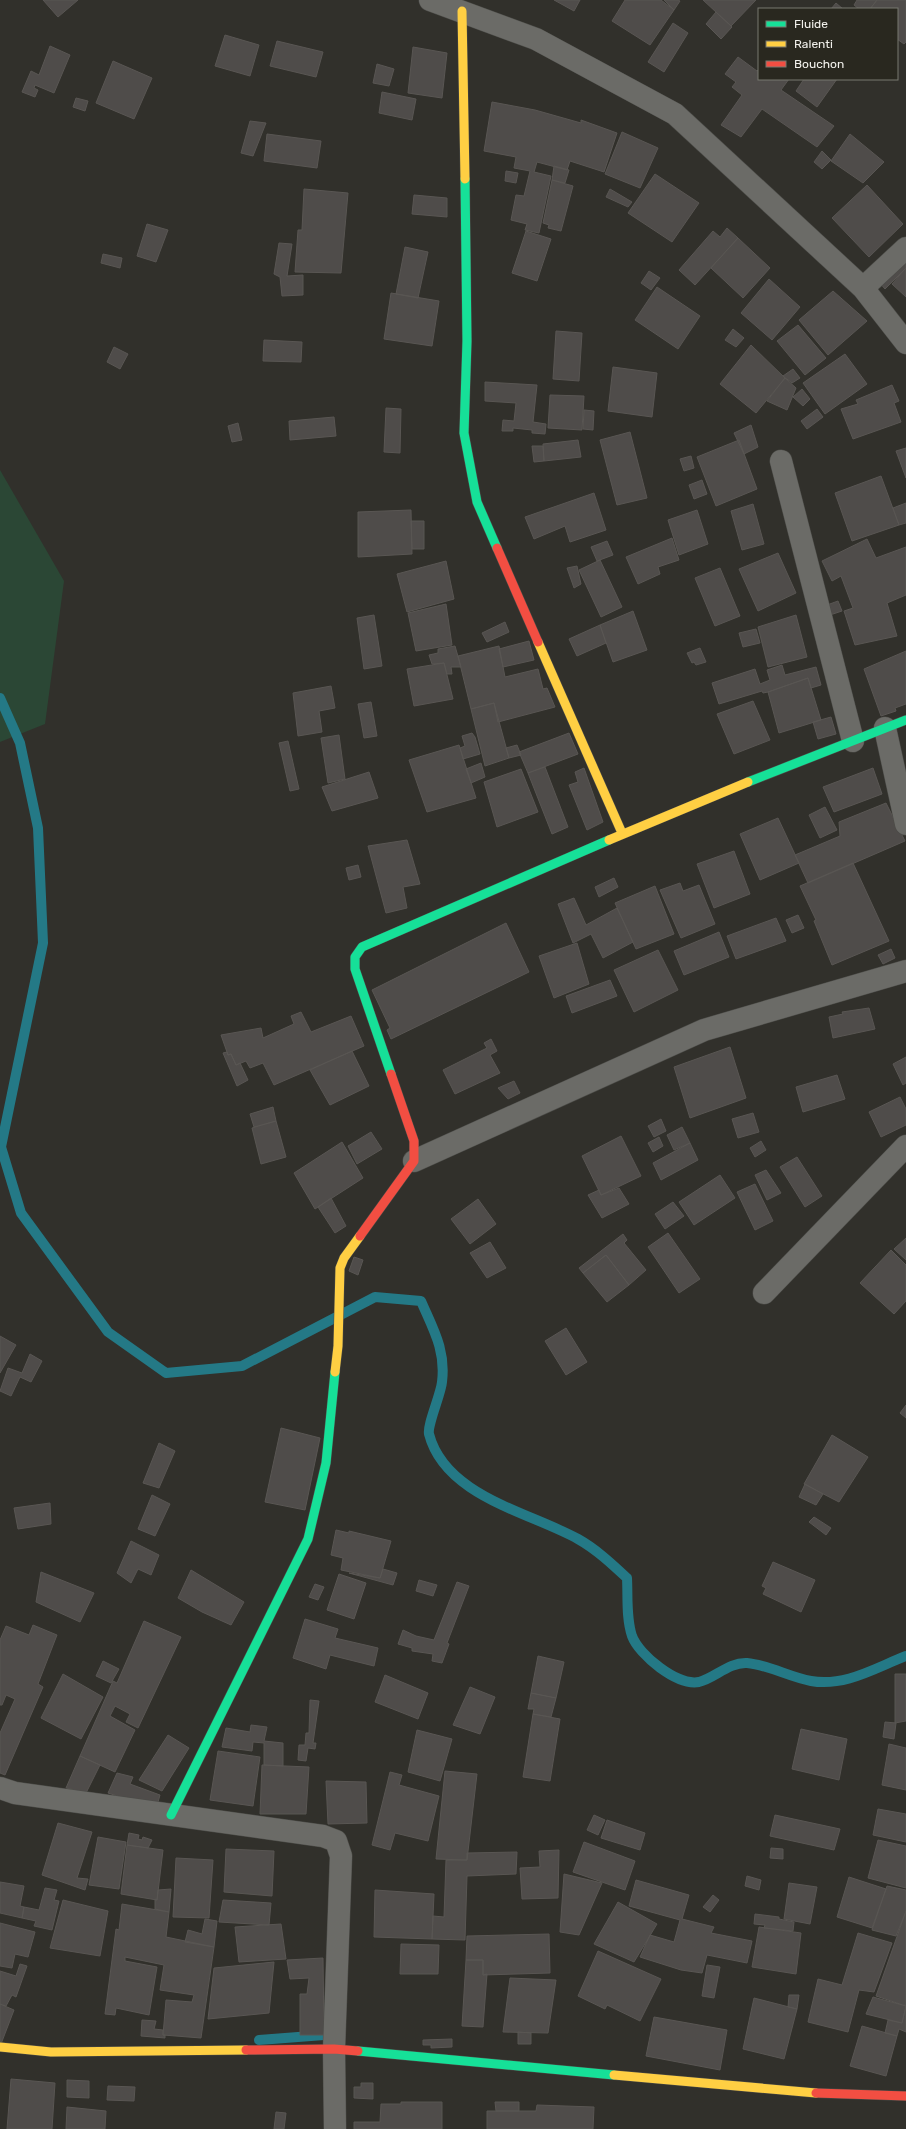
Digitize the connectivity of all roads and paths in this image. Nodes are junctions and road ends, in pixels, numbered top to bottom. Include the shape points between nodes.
1 (430, 0) edge
2 (462, 11) junction
3 (906, 248) edge
4 (863, 288) junction
5 (906, 343) edge
6 (781, 461) dead end
7 (906, 720) edge
8 (885, 728) junction
9 (852, 741) junction
10 (906, 824) edge
11 (622, 834) junction
12 (906, 970) edge
13 (906, 1146) edge
14 (414, 1161) junction
15 (764, 1293) dead end
16 (0, 1788) edge
17 (170, 1815) junction
18 (0, 2047) edge
19 (334, 2049) junction
20 (906, 2096) edge
21 (335, 2129) edge

1 - 2 street
2 - 4 street via 536,39 676,114
2 - 11 street via 467,341 464,433 478,502
3 - 4 street
4 - 5 street
6 - 9 street
7 - 8 street
8 - 9 street
8 - 10 street
9 - 11 street via 750,780
11 - 14 street via 362,947 355,957 355,969 414,1141
12 - 14 street via 704,1030
13 - 15 street
14 - 17 street via 344,1258 338,1278 338,1346 326,1463 308,1539
16 - 17 street via 15,1793
17 - 19 street via 323,1836 336,1841 341,1856
18 - 19 street via 51,2052
19 - 20 street via 822,2094
19 - 21 street

